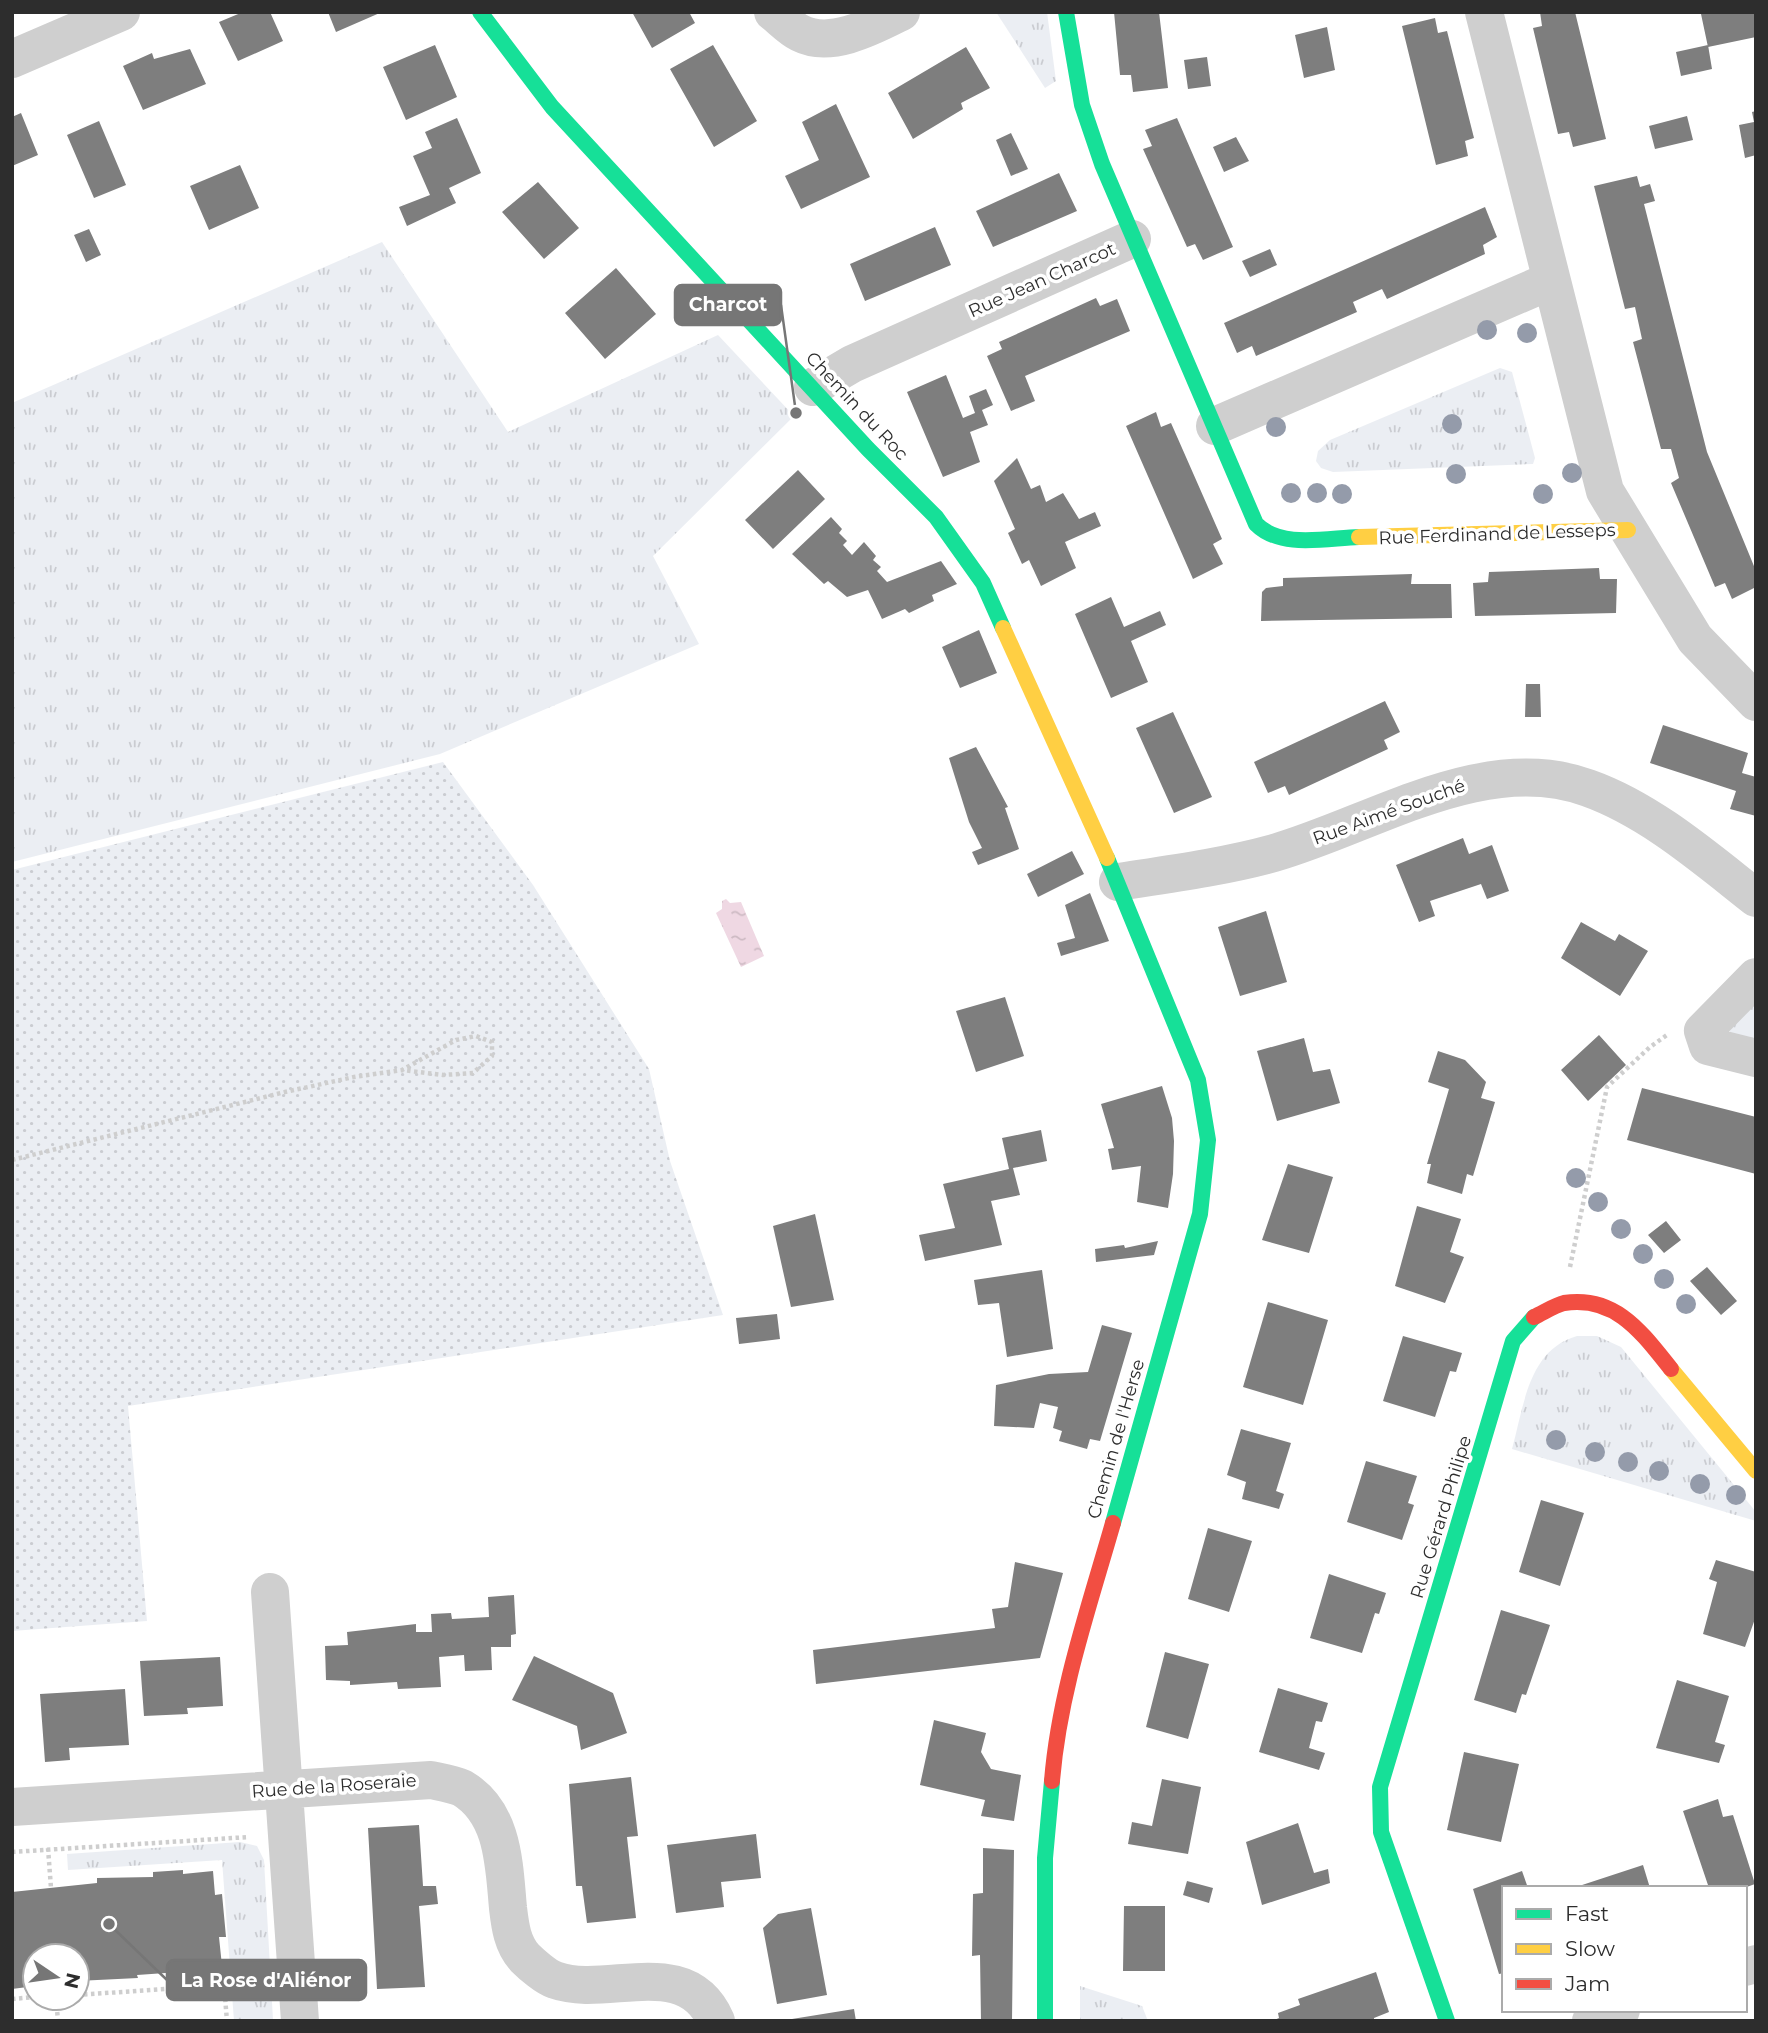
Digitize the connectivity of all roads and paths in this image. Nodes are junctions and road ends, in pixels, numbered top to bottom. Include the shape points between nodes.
1 (121, 12) edge
2 (480, 12) edge
3 (773, 12) edge
4 (901, 12) edge
5 (1066, 12) edge
6 (1484, 12) edge
7 (12, 59) edge
8 (1132, 239) junction
9 (1550, 281) junction
10 (813, 387) junction
11 (1215, 426) junction
12 (1628, 530) junction
13 (1756, 702) edge
14 (1118, 882) junction
15 (1756, 898) edge
16 (1756, 977) edge
17 (1678, 1028) dead end
18 (1756, 1058) edge
19 (402, 1070) junction
20 (12, 1160) edge
21 (1563, 1303) junction
22 (1756, 1471) edge
23 (270, 1592) dead end
24 (282, 1789) junction
25 (29, 1806) edge
26 (258, 1841) dead end
27 (48, 1850) junction
28 (12, 1852) edge
29 (51, 1888) dead end
30 (91, 1994) edge
31 (1616, 2012) edge
32 (227, 2021) edge
33 (300, 2021) edge
34 (716, 2021) edge
35 (1045, 2021) edge
36 (1447, 2021) edge
37 (1591, 2021) edge

1 - 7 street
2 - 10 street, Chemin du Roc via 552,107
3 - 4 street via 801,34 831,38 869,28
5 - 8 street, Rue Jean Charcot via 1082,105
6 - 9 street, Rue Ferdinand de Lesseps
8 - 10 street, Rue Jean Charcot via 852,364
8 - 11 street, Rue Ferdinand de Lesseps
9 - 11 street
9 - 12 street, Rue Ferdinand de Lesseps via 1605,491
10 - 14 street, Chemin du Roc via 936,517 983,583
11 - 12 street, Rue Ferdinand de Lesseps via 1256,523 1267,535 1281,539
12 - 13 street via 1695,639
14 - 15 street, Rue Aimé Souché via 1274,852 1476,781 1526,777 1587,787 1636,811
14 - 35 street, Chemin de l'Herse via 1198,1080 1208,1140 1200,1214 1074,1655 1054,1753 1045,1858
16 - 18 street via 1703,1031 1708,1046
17 - 21 path via 1607,1087
19 - 19 path via 473,1073 492,1056 492,1042 476,1036 456,1040
19 - 20 path via 342,1079
21 - 22 street, Rue Gérard Philipe via 1599,1304 1633,1322
21 - 36 street, Rue Gérard Philipe via 1534,1317 1513,1341 1380,1787 1381,1832
23 - 24 street
24 - 25 street, Rue de la Roseraie
24 - 33 street
24 - 34 street, Rue de la Roseraie via 431,1780 461,1788 486,1810 503,1848 510,1931 524,1957 555,1980 596,1985 649,1980 685,1988 711,2010
25 - 27 path
26 - 27 path via 250,1837
27 - 28 path
27 - 29 path
30 - 32 path via 224,1985
31 - 37 street

